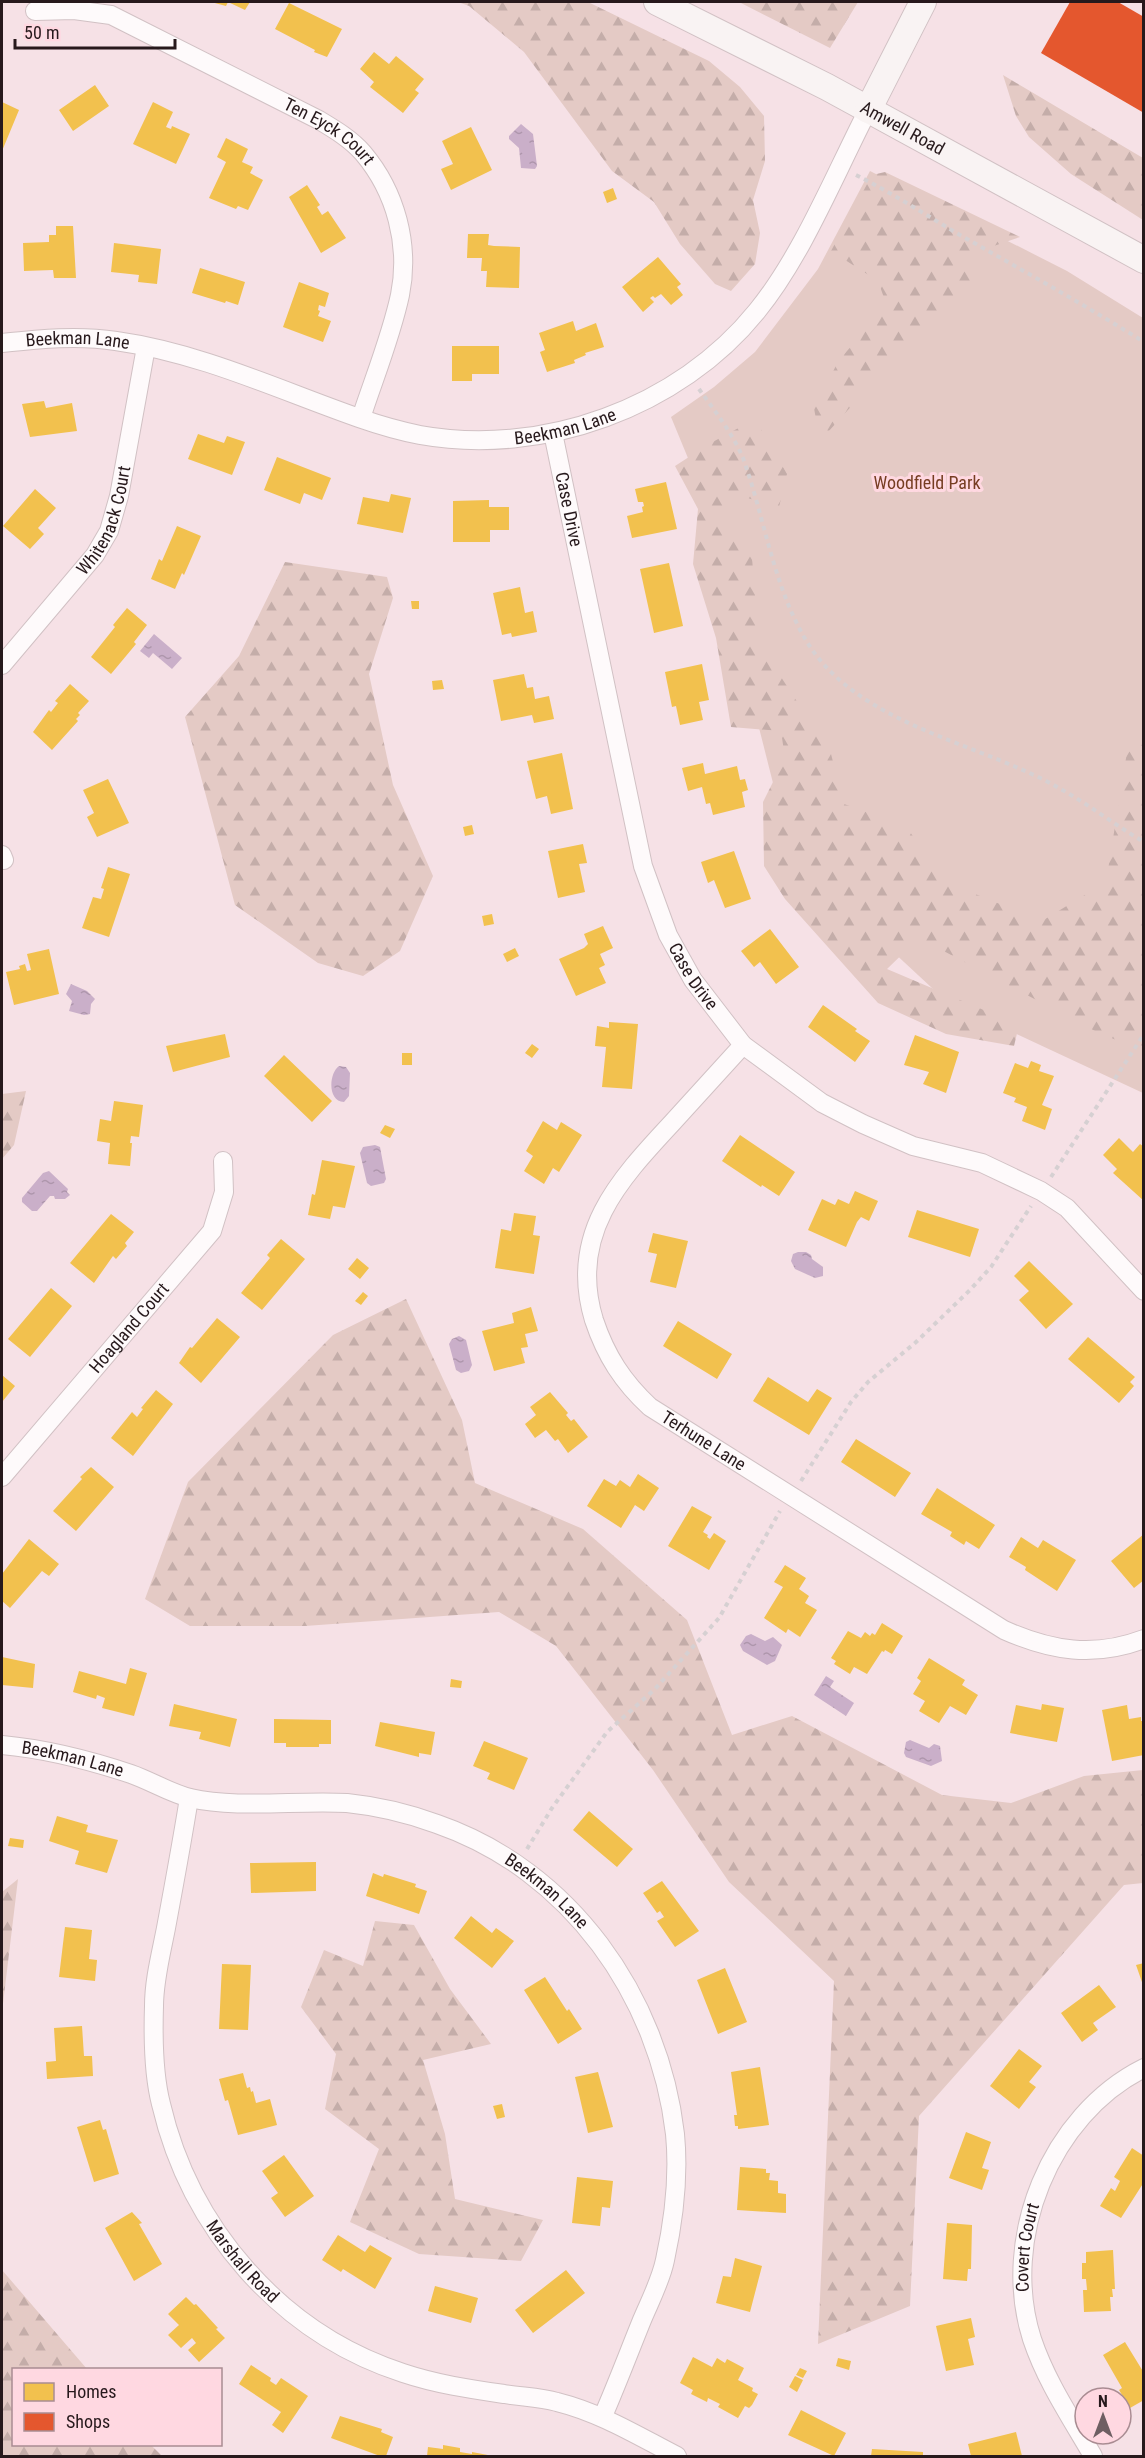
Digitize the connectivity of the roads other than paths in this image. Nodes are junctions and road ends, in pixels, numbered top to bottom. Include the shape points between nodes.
1 (657, 2) edge
2 (923, 2) edge
3 (36, 11) dead end
4 (868, 110) junction
5 (1143, 260) edge
6 (2, 343) edge
7 (146, 346) junction
8 (361, 418) junction
9 (553, 433) junction
10 (2, 665) edge
11 (743, 1045) junction
12 (224, 1161) dead end
13 (1143, 1291) edge
14 (2, 1478) edge
15 (1143, 1639) edge
16 (2, 1745) edge
17 (189, 1798) junction
18 (1143, 2068) edge
19 (603, 2416) junction
20 (677, 2457) edge
21 (1093, 2457) edge

1 - 4 main road, Amwell Road
2 - 4 main road, Beekman Lane
3 - 8 street, Ten Eyck Court via 74,10 111,15 319,120 362,152 388,192 402,239 404,262 393,324
4 - 5 main road, Amwell Road
4 - 9 street, Beekman Lane via 789,264 759,310 736,335 690,373 629,407
6 - 7 street, Beekman Lane via 59,338 114,340
7 - 8 street, Beekman Lane via 207,361
7 - 10 street, Whitenack Court via 109,531 95,555
8 - 9 street, Beekman Lane via 419,435 458,439 507,439
9 - 11 street, Case Drive via 652,896 693,980
11 - 13 street, Case Drive via 822,1103 863,1124 913,1146 982,1163 1041,1191 1067,1208
11 - 15 street, Terhune Lane via 628,1170 604,1207 591,1241 587,1272 590,1306 614,1367 650,1407 1004,1630 1036,1644 1070,1651 1102,1649
12 - 14 street, Hoagland Court via 224,1192 212,1231
16 - 17 street, Beekman Lane via 76,1757
17 - 19 street, Marshall Road via 153,2004 155,2054 160,2103 173,2144 187,2179 225,2245 283,2305 315,2330 355,2353 442,2385 556,2401
17 - 19 street, Beekman Lane via 348,1803 437,1824 517,1864 553,1892 605,1949 645,2018 662,2072 675,2135 676,2180 665,2265
18 - 21 street, Covert Court via 1086,2111 1066,2136 1037,2192 1027,2228 1024,2295 1031,2336 1045,2372
19 - 20 street, Marshall Road

